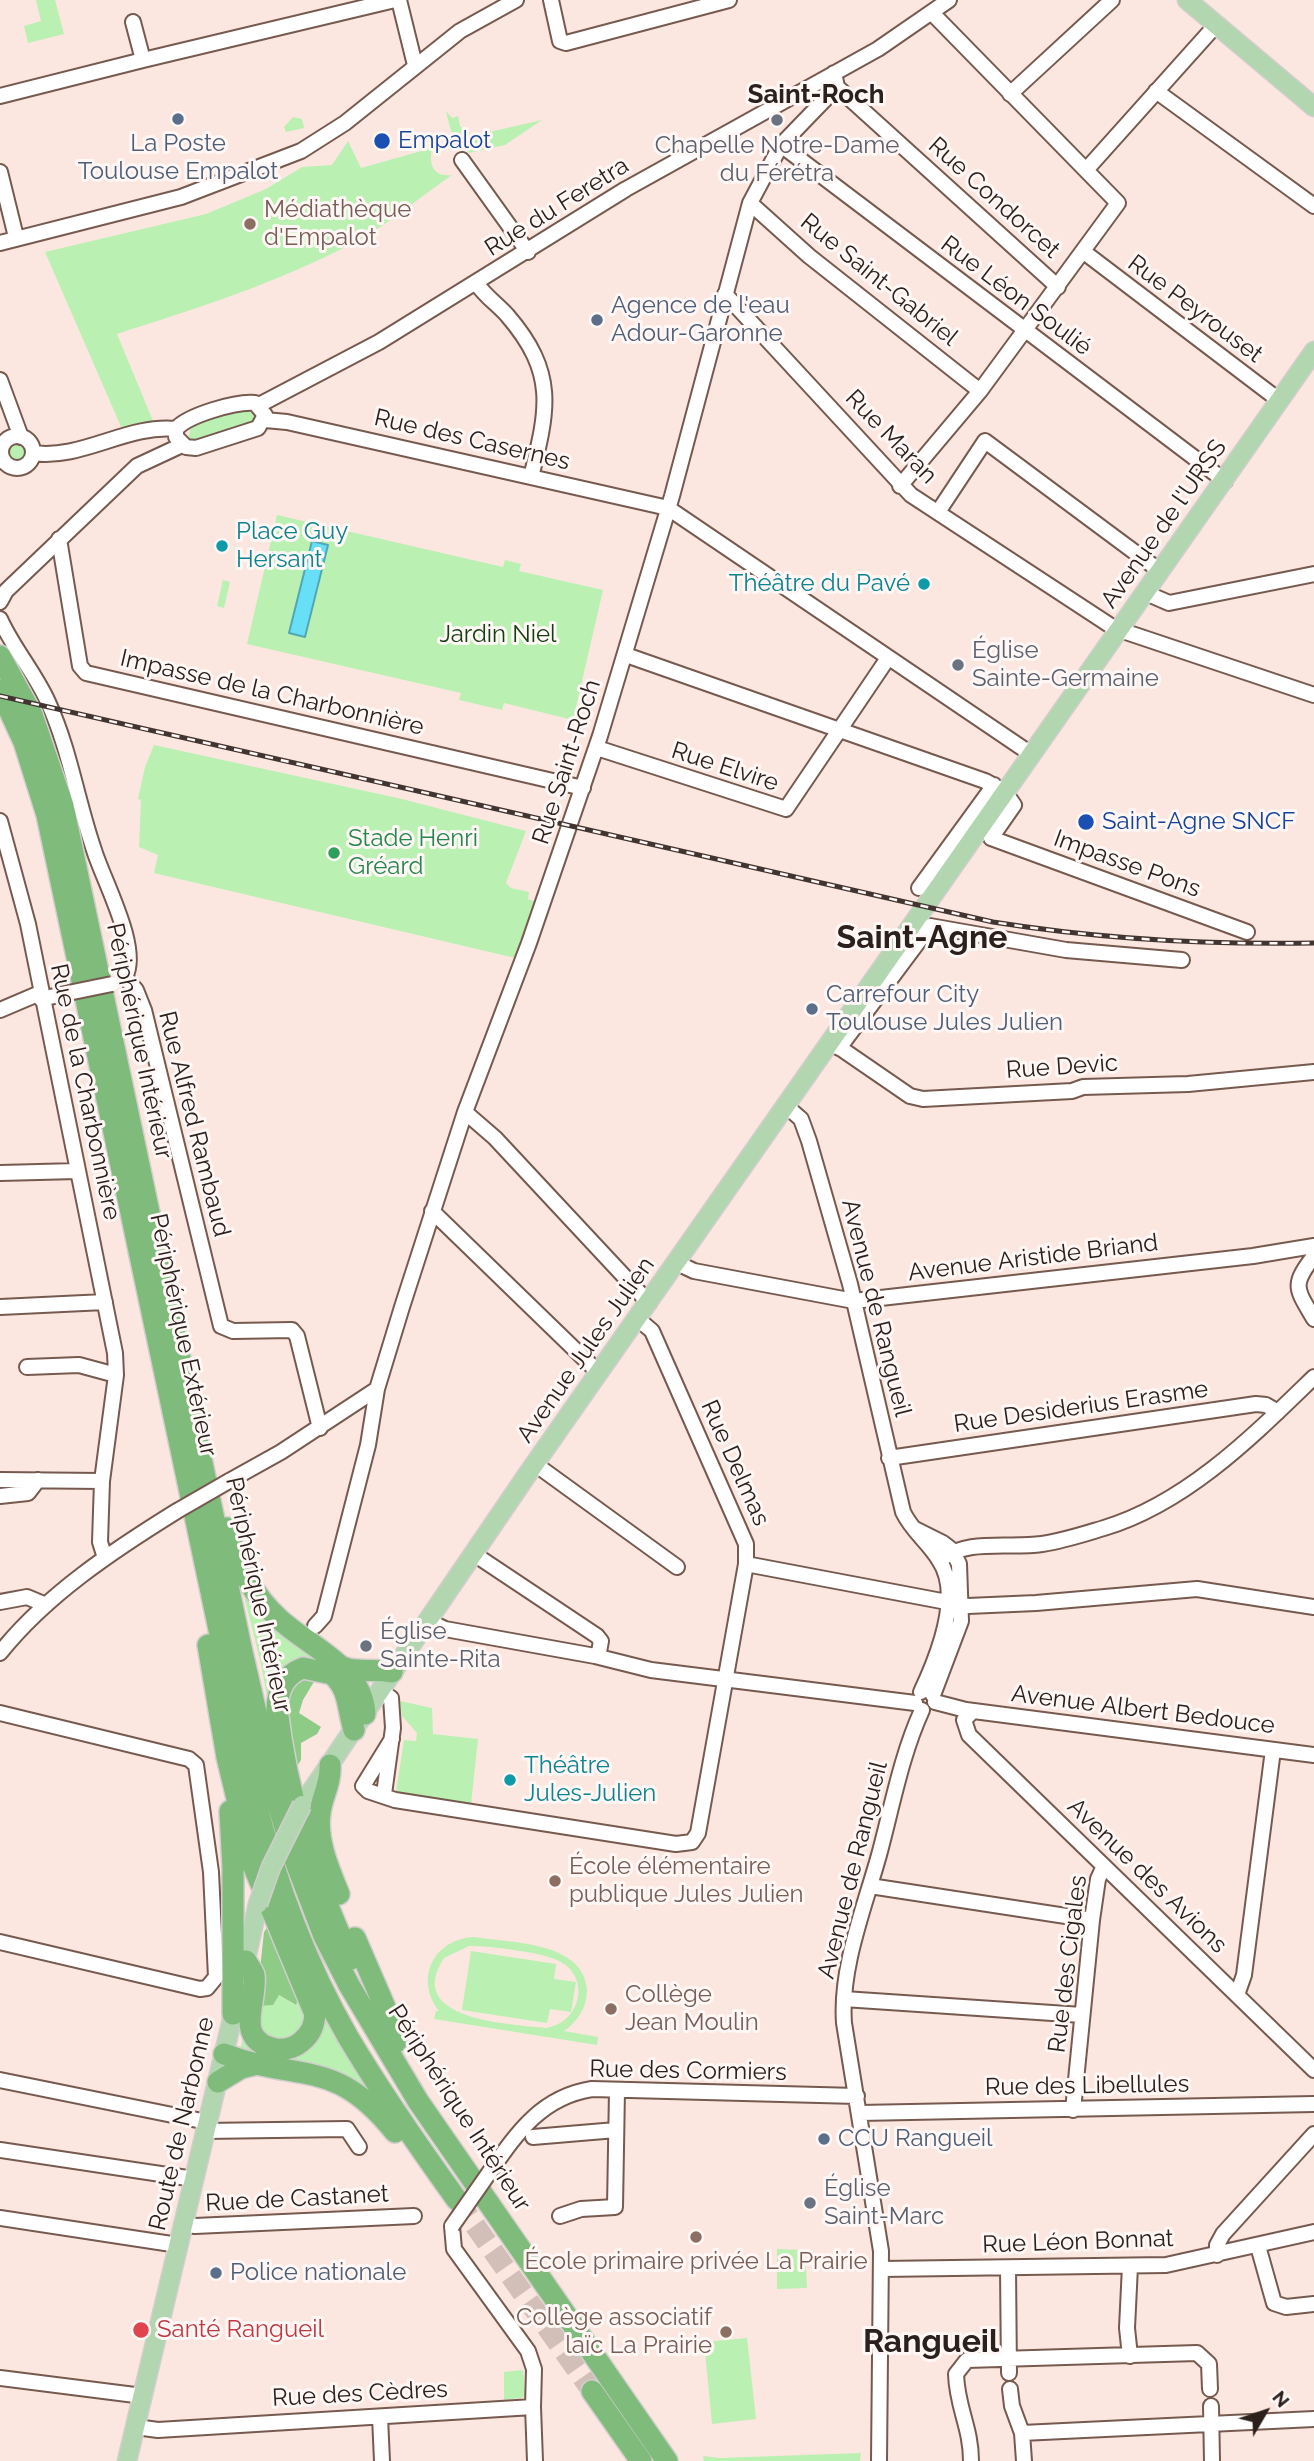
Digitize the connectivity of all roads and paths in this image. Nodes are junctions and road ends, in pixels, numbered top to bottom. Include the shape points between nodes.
1 (397, 0) edge
2 (516, 0) edge
3 (551, 0) edge
4 (729, 0) edge
5 (949, 0) edge
6 (1112, 0) edge
7 (1188, 0) edge
8 (932, 13) junction
9 (133, 22) dead end
10 (1216, 25) junction
11 (143, 60) junction
12 (415, 65) junction
13 (836, 80) junction
14 (1156, 92) junction
15 (1010, 94) junction
16 (0, 96) edge
17 (1314, 107) edge
18 (781, 145) junction
19 (462, 160) dead end
20 (1086, 170) junction
21 (0, 172) edge
22 (750, 203) junction
23 (1314, 206) edge
24 (16, 237) junction
25 (0, 243) edge
26 (528, 252) junction
27 (1084, 252) junction
28 (477, 284) junction
29 (1058, 287) junction
30 (724, 294) junction
31 (1025, 331) junction
32 (1314, 351) edge
33 (0, 380) edge
34 (981, 391) junction
35 (1273, 396) junction
36 (259, 405) junction
37 (0, 407) edge
38 (265, 420) junction
39 (176, 429) junction
40 (15, 437) junction
41 (183, 445) junction
42 (33, 453) junction
43 (3, 467) edge
44 (531, 477) junction
45 (1225, 481) junction
46 (900, 486) junction
47 (668, 508) junction
48 (938, 512) junction
49 (59, 539) junction
50 (1154, 566) junction
51 (1314, 574) edge
52 (1146, 593) junction
53 (0, 602) edge
54 (0, 619) edge
55 (1112, 626) junction
56 (626, 655) junction
57 (0, 656) edge
58 (888, 658) junction
59 (0, 690) edge
60 (1314, 695) edge
61 (841, 730) junction
62 (597, 748) junction
63 (1031, 754) junction
64 (583, 788) junction
65 (999, 789) junction
66 (1, 828) edge
67 (919, 888) dead end
68 (911, 924) joint
69 (1247, 932) dead end
70 (1182, 960) dead end
71 (125, 977) junction
72 (41, 996) junction
73 (0, 1010) edge
74 (835, 1045) junction
75 (1314, 1072) edge
76 (786, 1107) junction
77 (465, 1112) junction
78 (76, 1171) junction
79 (0, 1174) edge
80 (432, 1211) junction
81 (1314, 1246) edge
82 (1314, 1256) edge
83 (677, 1263) junction
84 (854, 1301) junction
85 (105, 1302) junction
86 (649, 1303) junction
87 (0, 1307) edge
88 (638, 1319) junction
89 (1314, 1319) edge
90 (27, 1367) dead end
91 (599, 1373) junction
92 (116, 1375) junction
93 (1314, 1377) edge
94 (377, 1389) junction
95 (355, 1405) junction
96 (1278, 1412) junction
97 (374, 1415) junction
98 (320, 1428) junction
99 (889, 1458) junction
100 (203, 1462) junction
101 (535, 1464) junction
102 (0, 1480) edge
103 (38, 1480) junction
104 (102, 1480) junction
105 (0, 1496) edge
106 (911, 1526) junction
107 (198, 1532) junction
108 (952, 1550) junction
109 (474, 1554) junction
110 (105, 1558) junction
111 (940, 1560) junction
112 (746, 1564) junction
113 (677, 1567) dead end
114 (6, 1601) edge
115 (955, 1604) junction
116 (46, 1605) junction
117 (1314, 1607) edge
118 (34, 1616) junction
119 (428, 1621) junction
120 (315, 1626) dead end
121 (0, 1653) edge
122 (595, 1656) junction
123 (338, 1664) junction
124 (392, 1671) junction
125 (724, 1679) junction
126 (381, 1691) junction
127 (926, 1702) junction
128 (970, 1711) junction
129 (0, 1713) edge
130 (360, 1722) junction
131 (392, 1739) junction
132 (1273, 1750) junction
133 (1314, 1755) edge
134 (227, 1757) junction
135 (330, 1765) junction
136 (384, 1794) junction
137 (302, 1805) joint
138 (1104, 1866) junction
139 (870, 1886) junction
140 (1092, 1920) junction
141 (0, 1941) edge
142 (246, 1961) junction
143 (1237, 1995) junction
144 (844, 1999) junction
145 (233, 2014) junction
146 (1082, 2015) junction
147 (396, 2042) junction
148 (224, 2054) junction
149 (264, 2064) junction
150 (1314, 2070) edge
151 (0, 2080) edge
152 (218, 2082) junction
153 (617, 2090) junction
154 (857, 2096) junction
155 (1314, 2104) edge
156 (1073, 2110) junction
157 (860, 2113) junction
158 (206, 2126) junction
159 (616, 2130) junction
160 (1314, 2134) edge
161 (533, 2137) dead end
162 (359, 2147) dead end
163 (0, 2150) edge
164 (194, 2179) junction
165 (414, 2216) dead end
166 (560, 2216) dead end
167 (0, 2218) edge
168 (183, 2224) junction
169 (1314, 2232) edge
170 (178, 2245) junction
171 (1258, 2246) junction
172 (1223, 2254) junction
173 (1130, 2266) junction
174 (1008, 2267) junction
175 (882, 2269) junction
176 (547, 2288) junction
177 (1314, 2304) edge
178 (1130, 2356) junction
179 (1008, 2366) junction
180 (0, 2378) edge
181 (1010, 2389) dead end
182 (1210, 2389) dead end
183 (592, 2391) tunnel mouth
184 (143, 2396) junction
185 (1211, 2406) dead end
186 (533, 2407) junction
187 (380, 2417) junction
188 (1314, 2418) edge
189 (1212, 2423) junction
190 (136, 2427) junction
191 (1022, 2432) junction
192 (127, 2461) edge
193 (382, 2461) edge
194 (536, 2461) edge
195 (641, 2461) edge
196 (667, 2461) edge
197 (878, 2461) edge
198 (971, 2461) edge
199 (1024, 2461) edge
200 (1212, 2461) edge

1 - 11 street
1 - 12 street
2 - 12 street via 480,18
3 - 4 street via 556,32 565,43
5 - 8 street, Rue du Feretra
6 - 15 street
7 - 10 main road
8 - 13 street, Rue du Feretra
8 - 15 street
9 - 11 street
10 - 14 street
10 - 17 main road
11 - 16 street
12 - 24 street via 345,124 301,151 181,197
13 - 18 street, Rue Saint-Roch
13 - 26 street, Rue du Feretra via 677,159
13 - 29 street, Rue Condorcet
14 - 20 street
14 - 23 street
15 - 20 street
18 - 22 street, Rue Saint-Roch
18 - 31 street, Rue Léon Soulié
19 - 26 street
20 - 27 street via 1118,203
21 - 24 street
22 - 30 street, Rue Saint-Roch
22 - 34 street, Rue Saint-Gabriel via 809,256
24 - 25 street
26 - 28 street, Rue du Feretra
27 - 29 street
27 - 35 street, Rue Peyrouset
28 - 36 street, Rue du Feretra via 339,365
28 - 44 street via 519,330 543,381 545,423
29 - 31 street
30 - 46 street, Rue Maran
30 - 47 street, Rue Saint-Roch
31 - 34 street
31 - 45 street, Rue Léon Soulié
32 - 35 main road, Avenue de l'URSS
33 - 40 street
34 - 46 street
35 - 45 main road, Avenue de l'URSS
36 - 38 street
36 - 39 street via 238,404 190,419
37 - 40 street
38 - 41 street via 258,428 214,443 196,448
38 - 44 street, Rue des Casernes
39 - 41 street via 176,438
39 - 42 street via 156,429 65,454
40 - 42 street via 30,443
40 - 43 street via 1,447
41 - 49 street via 137,466
42 - 43 street via 23,467
44 - 47 street, Rue des Casernes
45 - 50 main road, Avenue de l'URSS
46 - 48 street, Rue Maran
47 - 56 street, Rue Saint-Roch
47 - 58 street
48 - 50 street via 985,441
48 - 55 street, Rue Maran
49 - 53 street
49 - 64 street, Impasse de la Charbonnière via 80,666 86,673
50 - 52 main road, Avenue de l'URSS
51 - 52 street via 1169,603
52 - 55 main road, Avenue de l'URSS
54 - 71 street via 40,684 68,754 94,851 120,914 129,962
55 - 60 street, Rue Maran
55 - 63 main road, Avenue de l'URSS
56 - 61 street
56 - 62 street, Rue Saint-Roch
57 - 100 highway, Périphérique Intérieur via 32,715 63,806
58 - 61 street, Rue Elvire
58 - 63 street
59 - 107 highway, Périphérique Extérieur via 24,742 47,815
61 - 62 street, Rue Elvire via 786,809
61 - 65 street
62 - 64 street, Rue Saint-Roch
63 - 65 main road, Avenue de l'URSS
64 - 77 street, Rue Saint-Roch
65 - 67 street, Avenue de l'URSS
65 - 68 main road, Avenue de l'URSS
65 - 69 street, Impasse Pons via 1014,805 991,838
66 - 72 street, Rue de la Charbonnière via 22,900
68 - 74 main road, Avenue Jules Julien
70 - 74 street, Avenue Jules Julien via 1054,949 936,926 926,928
71 - 72 street, bridge via 112,984
71 - 98 street, Rue Alfred Rambaud via 144,1010 221,1326 233,1331 292,1330
72 - 73 street
72 - 78 street, Rue de la Charbonnière
74 - 75 street, Rue Devic via 910,1096 923,1099
74 - 76 main road, Avenue Jules Julien
76 - 83 main road, Avenue Jules Julien
76 - 84 street, Avenue de Rangueil via 805,1127
77 - 80 street, Rue Saint-Roch
77 - 86 street via 495,1138
78 - 79 street
78 - 85 street, Rue de la Charbonnière
80 - 91 street
80 - 94 street, Rue Saint-Roch
81 - 84 street, Avenue Aristide Briand
82 - 89 street via 1297,1278 1297,1289
83 - 84 street, Avenue Aristide Briand via 694,1271
83 - 86 main road, Avenue Jules Julien
84 - 99 street, Avenue de Rangueil
85 - 87 street
85 - 92 street, Rue de la Charbonnière
86 - 88 main road, Avenue Jules Julien
88 - 91 main road, Avenue Jules Julien
88 - 112 street, Rue Delmas via 652,1331 746,1544
90 - 92 street via 79,1365
91 - 101 main road, Avenue Jules Julien
92 - 104 street, Rue de la Charbonnière
93 - 96 street
94 - 95 street
94 - 97 street, Rue Saint-Roch
95 - 97 street
95 - 98 street
96 - 99 street, Rue Desiderius Erasme via 1256,1404
96 - 108 street via 1212,1468 1158,1503 1110,1526 1043,1544
97 - 120 street, Rue Saint-Roch via 324,1616
98 - 110 street, bridge
99 - 106 street, Avenue de Rangueil
100 - 123 highway via 216,1479 230,1537 254,1590 276,1617
100 - 176 highway, Périphérique Intérieur via 274,1790 314,1912 395,2064
101 - 109 main road, Avenue Jules Julien
101 - 113 street
102 - 103 street
103 - 104 street
103 - 105 street via 28,1493
104 - 110 street, Rue de la Charbonnière via 100,1542
106 - 108 street
106 - 111 street, Avenue de Rangueil
107 - 134 highway via 194,1553
107 - 149 highway, Périphérique Extérieur via 256,1806 296,1931 360,2057 457,2200 448,2200 377,2110 354,2091 325,2076
108 - 111 street
108 - 115 street, Avenue de Rangueil via 959,1564
109 - 119 main road, Avenue Jules Julien
109 - 122 street via 597,1636 601,1641
110 - 116 street
111 - 115 street, Avenue de Rangueil
112 - 115 street
112 - 125 street, Rue Delmas
114 - 116 street via 27,1597
114 - 118 street via 21,1602
115 - 117 street via 1036,1603 1197,1589
115 - 127 street, Avenue de Rangueil via 940,1638
116 - 118 street
118 - 121 street
119 - 122 street, Avenue Albert Bedouce via 445,1629
119 - 124 main road, Avenue Jules Julien
122 - 125 street, Avenue Albert Bedouce via 645,1669
123 - 124 highway via 357,1672
123 - 130 highway via 359,1686
124 - 126 main road, Avenue Jules Julien
125 - 127 street, Avenue Albert Bedouce
125 - 136 street, Rue Delmas via 698,1833 686,1844 434,1807
126 - 130 main road, Avenue Jules Julien
126 - 131 street via 391,1698
127 - 128 street, Avenue Albert Bedouce
127 - 139 street, Avenue de Rangueil via 909,1742
128 - 132 street, Avenue Albert Bedouce
128 - 138 street, Avenue des Avions via 964,1720 969,1735
129 - 141 street via 189,1759 196,1765 211,1872 216,1968 213,1984 200,1989
130 - 135 main road, Avenue Jules Julien
130 - 147 highway via 348,1709 348,1697 332,1674 303,1668 287,1678 278,1697 280,1734 312,1862 347,1950
131 - 136 street
131 - 136 street via 363,1786
132 - 133 street, Avenue Albert Bedouce
132 - 143 street via 1244,1975
134 - 142 highway via 253,1865 315,2014 313,2026 298,2045 281,2050 255,2036 248,2017 254,1974
134 - 145 highway
135 - 137 main road, Avenue Jules Julien
135 - 147 highway via 331,1781 319,1817 322,1845
137 - 142 main road, Route de Narbonne, bridge via 271,1867
138 - 140 street, Rue des Cigales
138 - 143 street, Avenue des Avions
139 - 140 street
139 - 144 street, Avenue de Rangueil
140 - 146 street, Rue des Cigales
142 - 145 main road, Route de Narbonne
143 - 150 street, Avenue des Avions
144 - 146 street
144 - 154 street, Avenue de Rangueil
145 - 148 main road, Route de Narbonne
146 - 156 street, Rue des Cigales
147 - 176 highway via 548,2273
148 - 149 highway
148 - 152 main road, Route de Narbonne
149 - 152 highway via 241,2068
151 - 158 street
152 - 158 main road, Route de Narbonne
153 - 154 street, Rue des Cormiers
153 - 159 street
153 - 186 street, Rue des Cormiers, bridge via 578,2092 547,2105 530,2119 452,2226 454,2249 528,2351 534,2369
154 - 157 street, Avenue de Rangueil
155 - 156 street, Rue des Libellules
156 - 157 street, Rue des Libellules
157 - 175 street, Avenue de Rangueil
158 - 162 street via 347,2129
158 - 164 main road, Route de Narbonne
159 - 161 street
159 - 166 street via 615,2207
160 - 172 street via 1223,2234
163 - 164 street
164 - 168 main road, Route de Narbonne
165 - 168 street, Rue de Castanet
167 - 170 street
168 - 170 main road, Route de Narbonne
169 - 171 street, Rue Léon Bonnat
170 - 184 main road, Route de Narbonne
171 - 172 street, Rue Léon Bonnat
171 - 177 street via 1274,2303
172 - 173 street, Rue Léon Bonnat via 1178,2264
173 - 174 street, Rue Léon Bonnat
173 - 178 street
174 - 175 street, Rue Léon Bonnat
174 - 179 street
175 - 197 street, Avenue de Rangueil
176 - 196 highway, Périphérique Intérieur
178 - 179 street
178 - 182 street via 1197,2353 1209,2364
179 - 198 street via 967,2360 956,2374 957,2401 971,2437
180 - 184 street
181 - 191 street
183 - 195 highway
184 - 190 main road, Route de Narbonne
185 - 189 street
186 - 187 street, Rue des Cèdres
186 - 194 street
187 - 190 street, Rue des Cèdres via 158,2430
187 - 193 street
188 - 189 street
189 - 191 street
189 - 200 street
190 - 192 main road, Route de Narbonne
191 - 199 street

